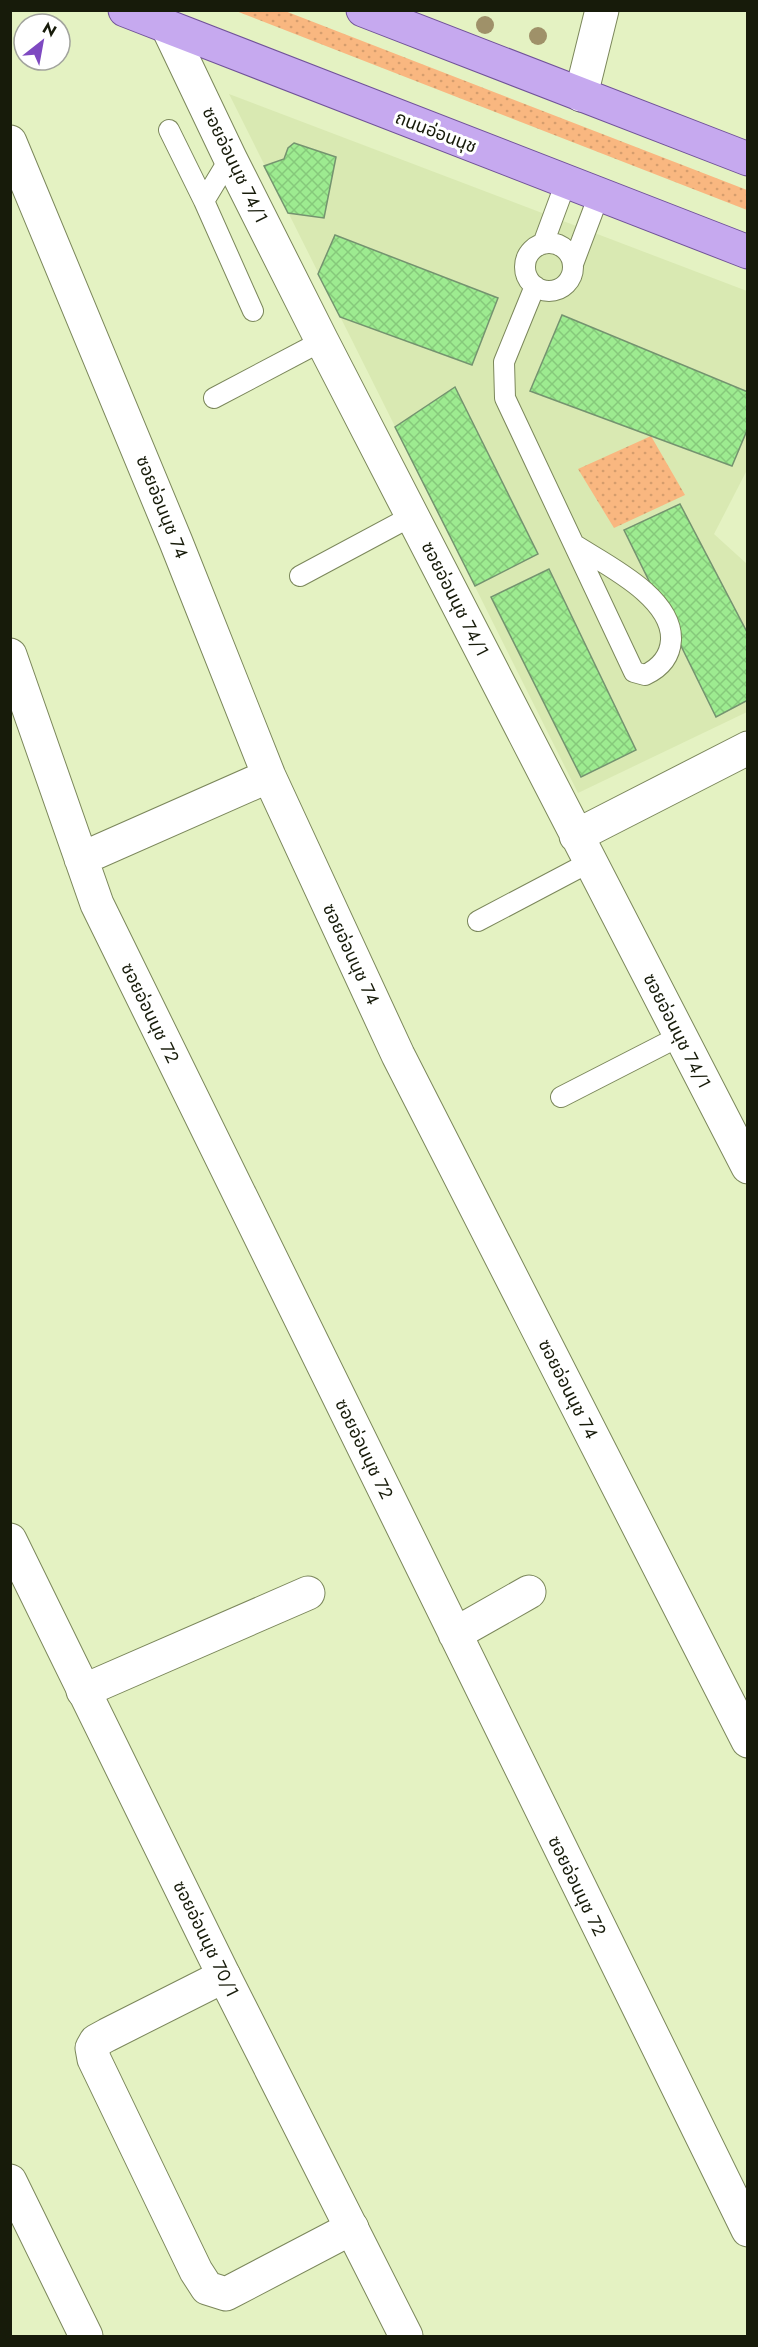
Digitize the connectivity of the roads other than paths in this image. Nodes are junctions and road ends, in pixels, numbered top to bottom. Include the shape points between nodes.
1 (125, 10) edge
2 (363, 10) edge
3 (602, 10) edge
4 (168, 28) junction
5 (581, 95) junction
6 (169, 130) dead end
7 (10, 142) edge
8 (230, 158) junction
9 (747, 159) edge
10 (566, 182) junction
11 (599, 195) junction
12 (204, 201) junction
13 (543, 244) junction
14 (747, 252) edge
15 (573, 264) junction
16 (535, 286) junction
17 (254, 311) dead end
18 (322, 341) junction
19 (214, 398) dead end
20 (412, 516) junction
21 (575, 545) junction
22 (300, 576) dead end
23 (10, 655) edge
24 (747, 748) edge
25 (268, 776) junction
26 (583, 849) junction
27 (81, 859) junction
28 (478, 921) dead end
29 (680, 1036) junction
30 (561, 1097) dead end
31 (747, 1167) edge
32 (10, 1540) edge
33 (529, 1592) dead end
34 (308, 1593) dead end
35 (455, 1634) junction
36 (83, 1691) junction
37 (747, 1741) edge
38 (224, 1976) junction
39 (10, 2181) edge
40 (352, 2228) junction
41 (747, 2230) edge
42 (86, 2337) edge
43 (406, 2337) edge

1 - 4 main road, ถนนอ่อนนุช
2 - 5 main road
3 - 5 street
4 - 8 street, ซอยอ่อนนุช 74/1
4 - 10 main road, ถนนอ่อนนุช
5 - 9 main road
6 - 12 lane
7 - 25 street, ซอยอ่อนนุช 74
8 - 12 lane
8 - 18 street, ซอยอ่อนนุช 74/1
10 - 11 main road, ถนนอ่อนนุช
10 - 13 lane
11 - 14 main road, ถนนอ่อนนุช
11 - 15 lane
12 - 17 lane
13 - 15 lane via 559,245
13 - 16 lane via 526,259 526,274
15 - 16 lane via 569,280 558,289 550,291
16 - 21 lane via 504,362 505,398
18 - 19 lane
18 - 20 street, ซอยอ่อนนุช 74/1
20 - 22 lane
20 - 26 street, ซอยอ่อนนุช 74/1
21 - 21 lane via 634,672 645,675 659,668 670,649 671,628 658,606 638,585
23 - 27 street, ซอยอ่อนนุช 72
24 - 26 street
25 - 27 street
25 - 37 street, ซอยอ่อนนุช 74 via 398,1055
26 - 28 lane
26 - 29 street, ซอยอ่อนนุช 74/1
27 - 35 street, ซอยอ่อนนุช 72 via 96,904
29 - 30 lane
29 - 31 street, ซอยอ่อนนุช 74/1
32 - 36 street, ซอยอ่อนนุช 70/1
33 - 35 street
34 - 36 street
35 - 41 street, ซอยอ่อนนุช 72
36 - 38 street, ซอยอ่อนนุช 70/1
38 - 40 street, ซอยอ่อนนุช 70/1
38 - 40 street via 107,2035 92,2048 196,2271 207,2288 226,2294
39 - 42 street
40 - 43 street, ซอยอ่อนนุช 70/1

